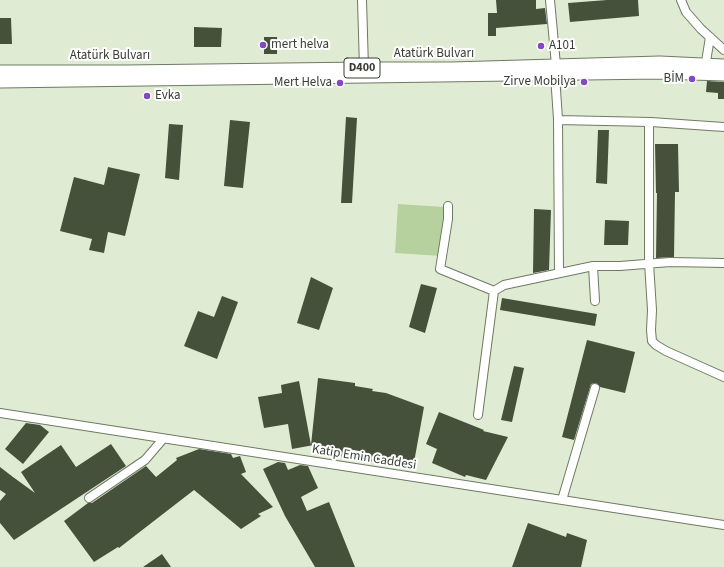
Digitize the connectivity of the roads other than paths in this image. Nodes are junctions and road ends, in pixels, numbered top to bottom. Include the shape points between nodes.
1 (362, 0) edge
2 (550, 0) edge
3 (681, 0) edge
4 (710, 37) junction
5 (724, 50) edge
6 (724, 65) edge
7 (364, 68) junction
8 (705, 69) junction
9 (556, 70) junction
10 (0, 71) edge
11 (724, 75) edge
12 (0, 82) edge
13 (558, 120) junction
14 (649, 122) junction
15 (724, 127) edge
16 (448, 206) dead end
17 (649, 263) junction
18 (724, 263) edge
19 (593, 266) junction
20 (559, 273) junction
21 (494, 291) junction
22 (595, 301) dead end
23 (724, 377) edge
24 (595, 388) dead end
25 (0, 413) edge
26 (478, 415) dead end
27 (163, 439) junction
28 (89, 498) dead end
29 (562, 500) junction
30 (724, 525) edge

1 - 7 street
2 - 9 street
3 - 4 street via 686,12
4 - 5 street
4 - 8 street
6 - 8 main road, Atatürk Bulvarı / D400
7 - 9 main road, Atatürk Bulvarı / D400
7 - 10 main road, Atatürk Bulvarı / D400
8 - 9 main road, Atatürk Bulvarı / D400 via 660,62
8 - 11 main road, Atatürk Bulvarı / D400
9 - 12 main road, Atatürk Bulvarı / D400
9 - 13 street
13 - 14 street
13 - 20 street
14 - 15 street
14 - 17 street
16 - 21 street via 440,269
17 - 18 street
17 - 19 street
17 - 23 street via 652,340 666,351
19 - 20 street
19 - 22 street
20 - 21 street via 504,285
21 - 26 street
24 - 29 street
25 - 27 street, Katip Emin Caddesi
27 - 28 street via 145,460
27 - 29 street, Katip Emin Caddesi
29 - 30 street, Katip Emin Caddesi

